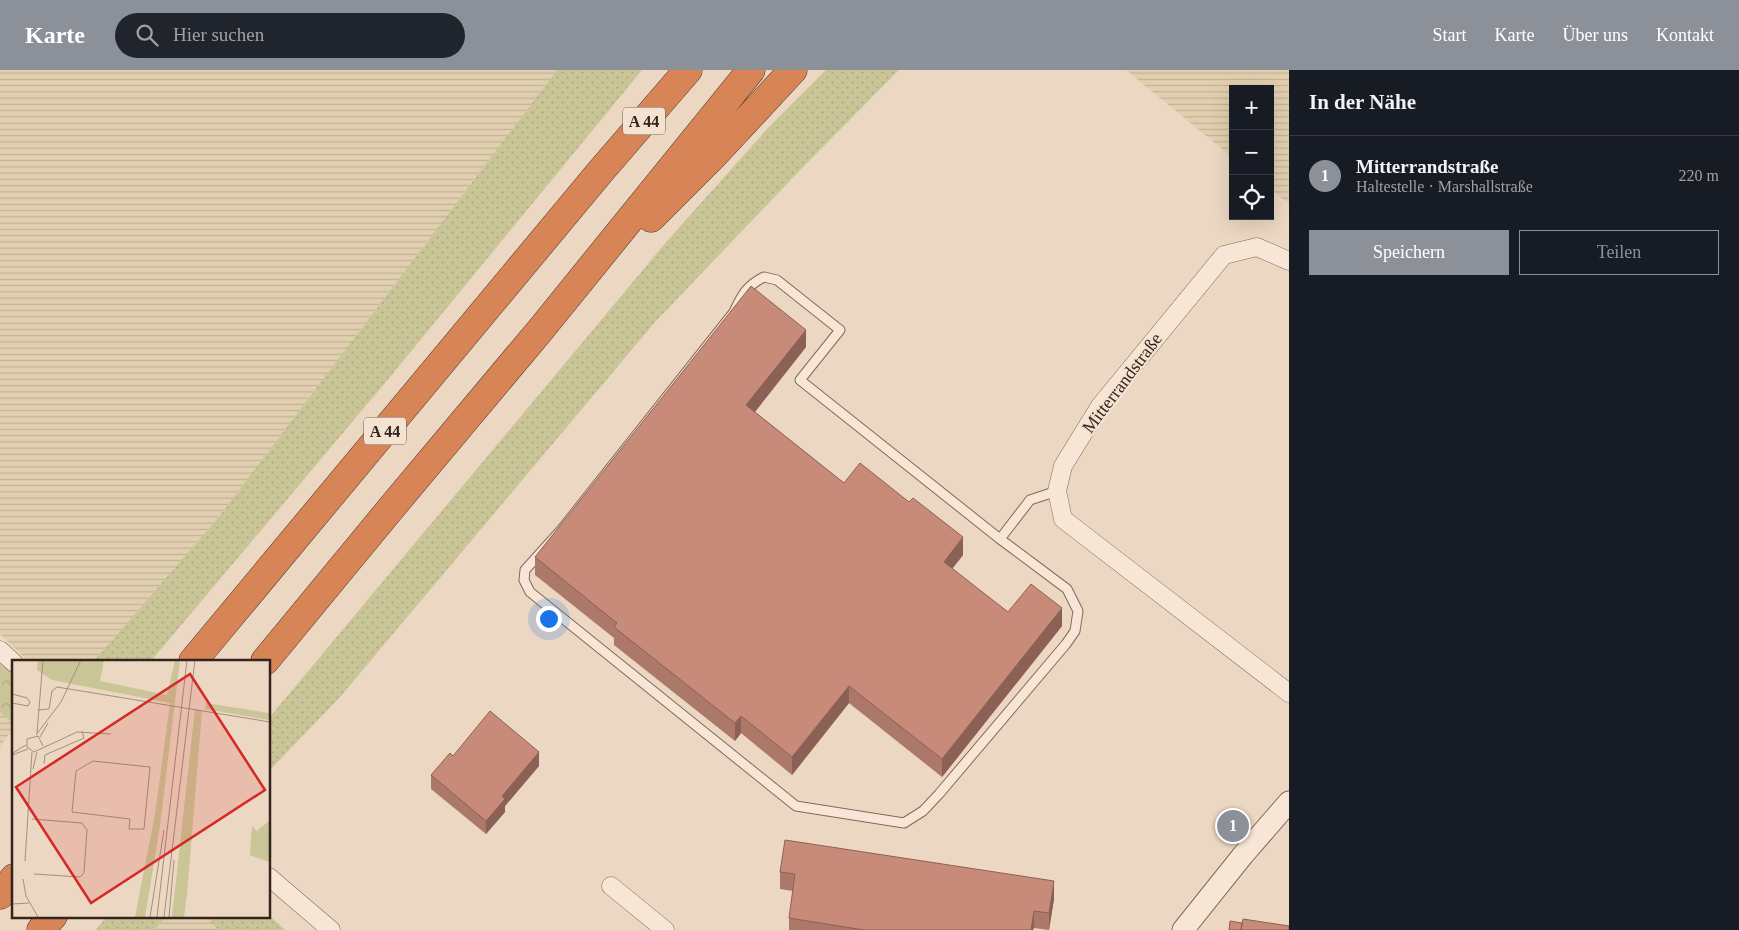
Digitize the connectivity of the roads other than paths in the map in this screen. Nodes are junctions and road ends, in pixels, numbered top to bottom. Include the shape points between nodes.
1 (672, 70) edge
2 (688, 70) edge
3 (751, 70) edge
4 (793, 70) edge
5 (600, 172) junction
6 (1289, 260) edge
7 (542, 328) junction
8 (1056, 491) junction
9 (1000, 539) junction
10 (0, 650) edge
11 (194, 660) edge
12 (266, 660) edge
13 (12, 661) edge
14 (1289, 693) edge
15 (1289, 802) edge
16 (270, 878) edge
17 (12, 880) edge
18 (611, 886) dead end
19 (0, 895) edge
20 (51, 918) edge
21 (41, 930) edge
22 (331, 930) edge
23 (666, 930) edge
24 (1183, 930) edge

1 - 5 highway
2 - 5 highway, A 44
3 - 7 highway, A 44
4 - 7 highway via 715,154
5 - 11 highway, A 44
6 - 8 street, Mitterrandstraße via 1257,247 1224,255 1100,406 1063,466
7 - 12 highway, A 44
8 - 9 lane via 1030,500
8 - 14 street, Mitterrandstraße via 1062,519
9 - 9 lane via 800,380 840,330 777,280 764,277 751,283 734,312 562,529 525,570 524,580 530,592 796,806 904,823 939,794 1075,631 1078,611 1067,589
10 - 13 street
15 - 24 street
16 - 22 street
17 - 19 highway
18 - 23 street
20 - 21 highway

